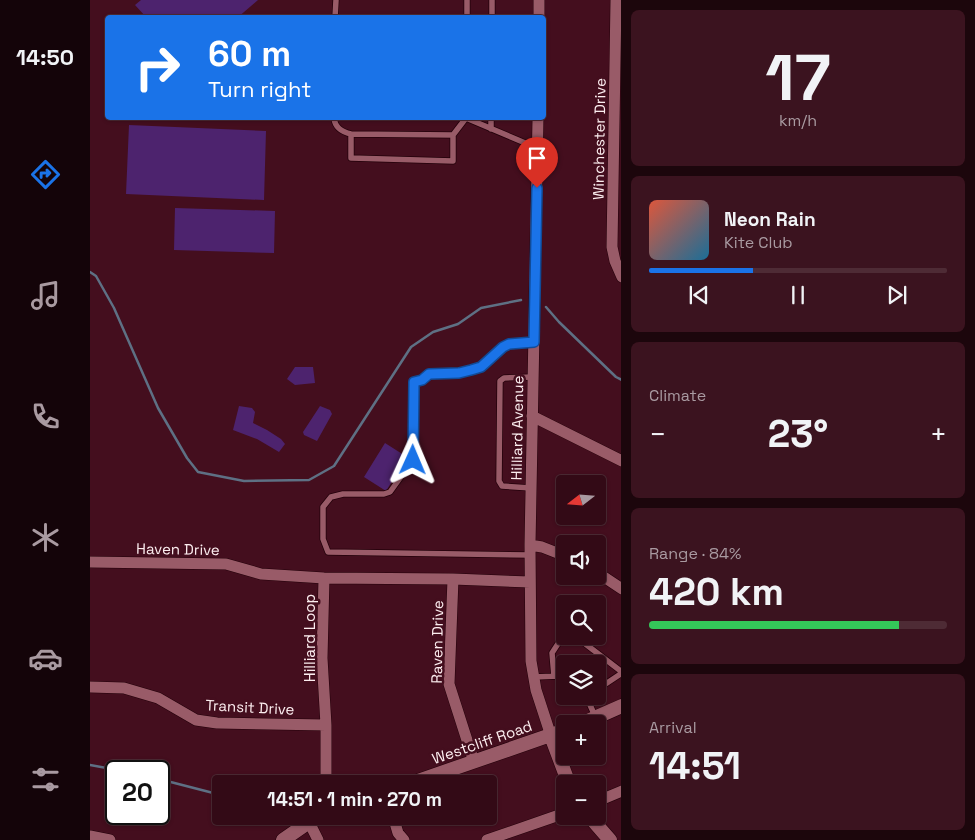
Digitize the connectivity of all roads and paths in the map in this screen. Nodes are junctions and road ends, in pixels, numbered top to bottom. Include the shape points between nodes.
1 (336, 0) edge
2 (467, 0) edge
3 (492, 0) edge
4 (539, 0) edge
5 (616, 0) edge
6 (335, 15) edge
7 (467, 15) edge
8 (492, 15) edge
9 (539, 15) edge
10 (618, 90) edge
11 (334, 120) edge
12 (464, 120) edge
13 (471, 120) edge
14 (491, 120) edge
15 (538, 120) edge
16 (491, 129) junction
17 (351, 134) junction
18 (452, 135) junction
19 (538, 149) junction
20 (617, 214) edge
21 (621, 277) edge
22 (534, 342) junction
23 (534, 377) junction
24 (532, 416) junction
25 (621, 461) edge
26 (531, 488) junction
27 (530, 550) junction
28 (556, 552) edge
29 (90, 562) edge
30 (324, 578) junction
31 (453, 579) junction
32 (606, 579) edge
33 (530, 582) junction
34 (621, 589) edge
35 (557, 645) edge
36 (586, 645) edge
37 (621, 672) edge
38 (554, 676) joint
39 (533, 677) junction
40 (606, 684) edge
41 (90, 687) edge
42 (621, 706) edge
43 (602, 715) edge
44 (326, 725) junction
45 (556, 734) edge
46 (550, 736) junction
47 (474, 762) junction
48 (326, 775) edge
49 (436, 775) edge
50 (565, 775) edge
51 (621, 791) edge
52 (606, 798) edge
53 (556, 816) edge
54 (305, 825) edge
55 (310, 825) edge
56 (395, 825) edge
57 (597, 825) edge
58 (90, 836) edge
59 (110, 840) edge
60 (283, 840) edge
61 (318, 840) edge
62 (404, 840) edge
63 (487, 840) edge
64 (610, 840) edge

1 - 6 lane
2 - 7 lane
3 - 8 lane
4 - 9 street
5 - 10 street, Winchester Drive
10 - 20 street, Winchester Drive
11 - 17 lane via 336,126
12 - 18 lane
13 - 16 lane
14 - 16 lane
15 - 19 street, Hilliard Avenue
16 - 19 lane
17 - 18 lane
17 - 18 lane via 351,158 453,161
19 - 22 street, Hilliard Avenue
20 - 21 street, Winchester Drive via 612,247
22 - 23 street, Hilliard Avenue
22 - 27 lane via 509,344 481,367 459,373 429,374 414,382 413,460 390,492 331,497 323,507 322,539 328,552
23 - 24 street, Hilliard Avenue
23 - 26 lane via 504,378 500,381 499,481 502,486
24 - 25 street
24 - 26 street, Hilliard Avenue
26 - 27 street, Hilliard Avenue
27 - 28 street via 542,547
27 - 33 street, Hilliard Avenue
29 - 30 street, Haven Drive via 226,564 261,574
30 - 31 street, Hilliard Loop
30 - 44 street, Hilliard Loop via 322,658
31 - 33 street, Hilliard Loop
31 - 47 street, Raven Drive via 449,684
32 - 34 street
33 - 39 street, Hilliard Avenue
35 - 38 lane via 552,653
36 - 37 lane
37 - 40 lane
38 - 39 lane
39 - 46 street, Hilliard Avenue
41 - 44 street, Transit Drive via 124,688 158,698 196,720
42 - 43 street
44 - 48 street, Hilliard Loop
45 - 46 street, Westcliff Road
46 - 47 street, Westcliff Road
46 - 50 street
47 - 49 street, Westcliff Road
51 - 52 street
53 - 63 street
54 - 60 street
55 - 61 street
56 - 62 street
57 - 64 street
58 - 59 street

